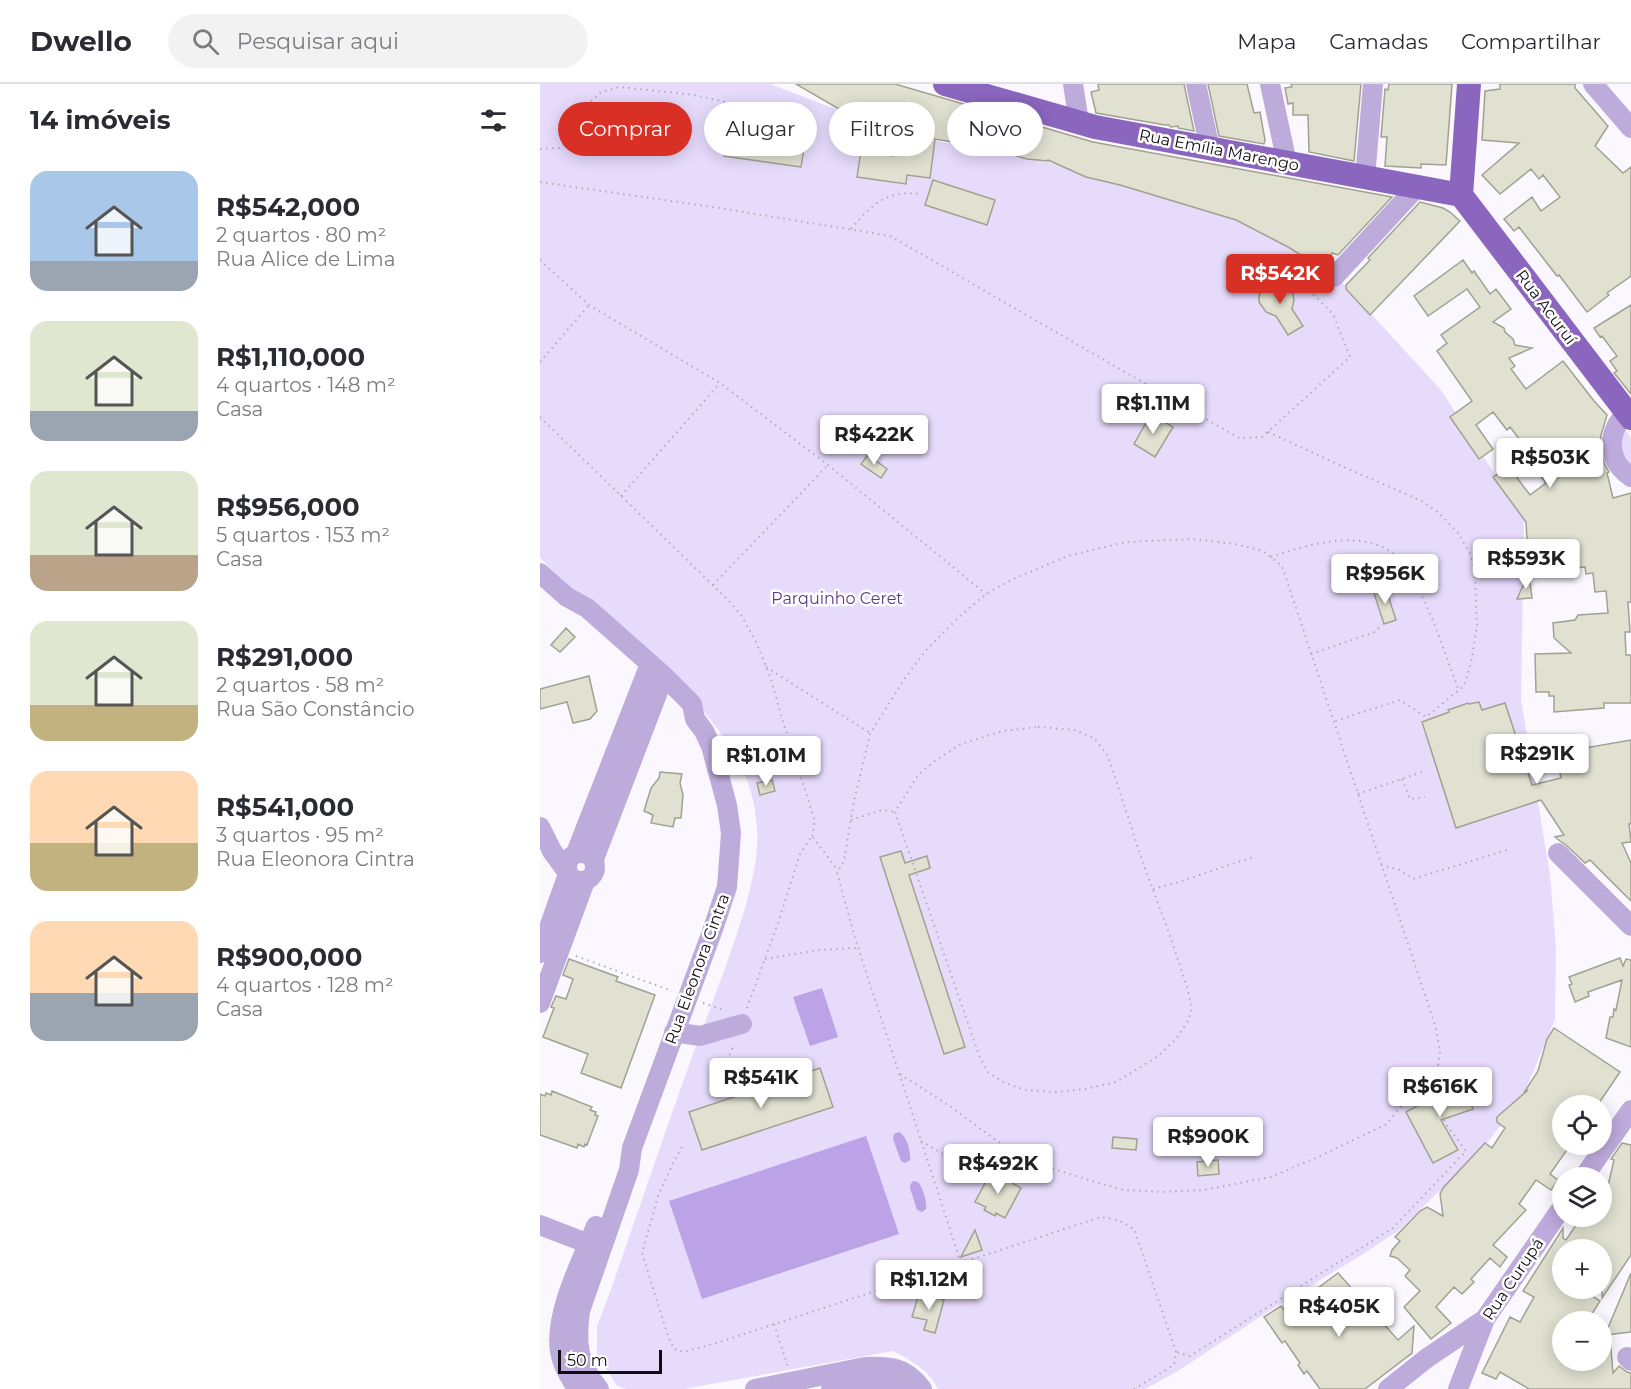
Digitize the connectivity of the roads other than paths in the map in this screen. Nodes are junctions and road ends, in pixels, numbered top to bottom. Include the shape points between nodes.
1 (945, 84) edge
2 (1073, 84) edge
3 (1196, 84) edge
4 (1270, 84) edge
5 (1373, 84) edge
6 (1469, 84) edge
7 (1593, 84) edge
8 (1079, 122) junction
9 (1631, 128) edge
10 (1210, 149) junction
11 (1287, 163) junction
12 (1365, 178) junction
13 (1417, 187) junction
14 (1461, 195) junction
15 (1334, 277) dead end
16 (1630, 414) edge
17 (1631, 477) edge
18 (540, 573) edge
19 (655, 676) junction
20 (540, 827) edge
21 (1558, 853) dead end
22 (577, 866) junction
23 (1631, 926) edge
24 (544, 933) edge
25 (540, 953) edge
26 (540, 1004) edge
27 (743, 1020) road end
28 (674, 1032) junction
29 (1631, 1110) edge
30 (632, 1148) junction
31 (1591, 1167) edge
32 (1552, 1222) edge
33 (540, 1225) edge
34 (589, 1244) junction
35 (1485, 1319) junction
36 (1436, 1352) junction
37 (1460, 1384) edge
38 (577, 1389) edge
39 (599, 1389) edge
40 (755, 1389) edge
41 (831, 1389) edge
42 (900, 1389) edge
43 (922, 1389) edge
44 (1388, 1389) edge

1 - 8 main road, Rua Emília Marengo
2 - 8 street
3 - 10 street
4 - 11 street
5 - 12 street
6 - 14 main road
7 - 9 street
8 - 10 main road, Rua Emília Marengo
10 - 11 main road, Rua Emília Marengo
11 - 12 main road, Rua Emília Marengo
12 - 13 main road, Rua Emília Marengo
13 - 14 main road, Rua Emília Marengo
13 - 15 street
14 - 16 main road, Rua Acuruí
16 - 17 street via 1618,422 1612,446 1614,458
18 - 19 street, Rua Eleonora Cintra via 567,597 587,608
19 - 22 street
19 - 28 street, Rua Eleonora Cintra via 683,713 695,719 704,731 727,806 731,833 727,887
20 - 22 street via 552,852
21 - 23 street
22 - 24 street
22 - 26 street via 560,950
24 - 25 street
27 - 28 street via 700,1036
28 - 30 street, Rua Eleonora Cintra
29 - 31 street
30 - 34 street, Rua Eleonora Cintra via 620,1166
30 - 39 street, Rua Eleonora Cintra via 629,1170 580,1311 577,1330 583,1365
32 - 35 street, Rua Curupá
33 - 34 street
34 - 38 street, Rua Eleonora Cintra via 562,1313 559,1332 560,1352
35 - 36 street
35 - 37 street, Rua Curupá
36 - 37 street via 1458,1360
36 - 44 street
40 - 43 street via 883,1366 901,1370
41 - 42 street via 875,1381

